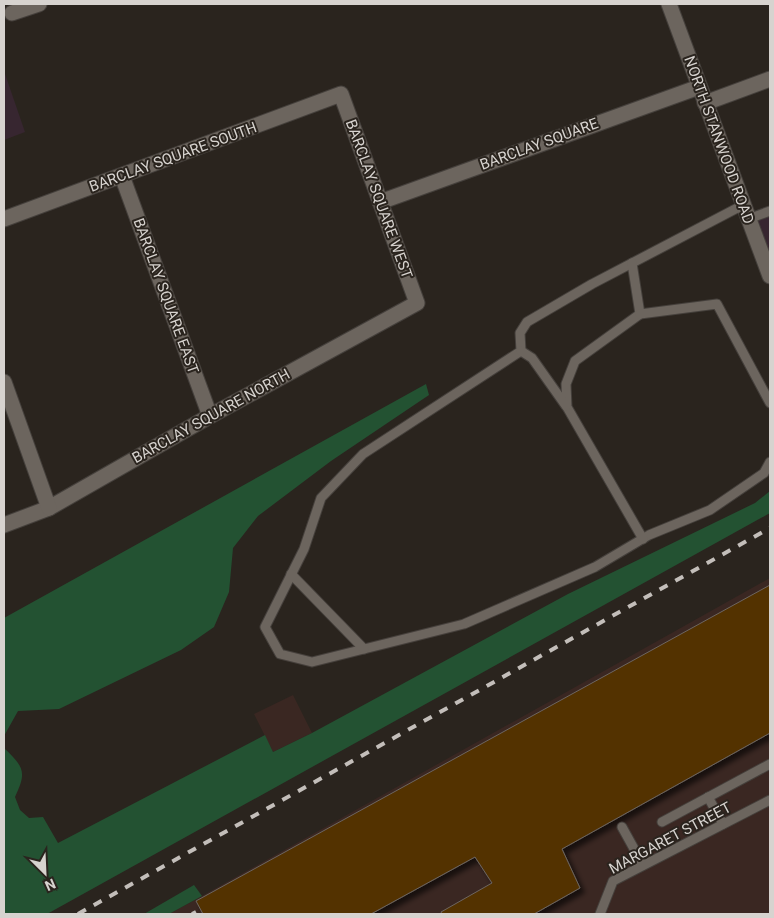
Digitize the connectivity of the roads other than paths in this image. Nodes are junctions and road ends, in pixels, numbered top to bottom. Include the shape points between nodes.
1 (39, 4) edge
2 (669, 4) edge
3 (12, 13) dead end
4 (770, 79) edge
5 (699, 87) junction
6 (341, 94) joint
7 (704, 103) junction
8 (122, 176) junction
9 (380, 202) junction
10 (770, 211) edge
11 (746, 212) junction
12 (4, 219) edge
13 (632, 263) junction
14 (770, 276) edge
15 (417, 303) joint
16 (640, 314) junction
17 (521, 351) junction
18 (4, 382) edge
19 (770, 403) edge
20 (567, 406) junction
21 (210, 416) junction
22 (770, 462) edge
23 (48, 508) junction
24 (4, 525) edge
25 (643, 538) junction
26 (291, 574) junction
27 (364, 649) junction
28 (770, 764) edge
29 (708, 797) junction
30 (770, 800) edge
31 (662, 822) dead end
32 (724, 824) junction
33 (622, 827) dead end
34 (643, 865) junction
35 (600, 914) edge

1 - 3 street
2 - 5 street, NORTH STANWOOD ROAD
4 - 7 street
5 - 7 street, NORTH STANWOOD ROAD
5 - 9 street, BARCLAY SQUARE
6 - 8 street, BARCLAY SQUARE SOUTH
6 - 9 street, BARCLAY SQUARE WEST
7 - 11 street, NORTH STANWOOD ROAD
8 - 12 street, BARCLAY SQUARE SOUTH
8 - 21 street, BARCLAY SQUARE EAST
9 - 15 street, BARCLAY SQUARE WEST
10 - 11 lane
11 - 13 lane
11 - 14 street, NORTH STANWOOD ROAD
13 - 16 lane
13 - 17 lane via 527,322 520,333
15 - 21 street, BARCLAY SQUARE NORTH
16 - 19 lane via 717,304
16 - 20 lane via 575,361 566,384
17 - 20 lane via 532,358
17 - 26 lane via 363,454 321,498 304,549
18 - 23 street
20 - 25 lane
21 - 23 street, BARCLAY SQUARE NORTH
22 - 25 lane via 764,473 710,510
23 - 24 street, BARCLAY SQUARE NORTH
25 - 27 lane via 595,567 464,624
26 - 27 lane
26 - 27 lane via 265,627 280,654 312,662
28 - 29 lane
29 - 31 lane
29 - 32 lane
30 - 32 lane, MARGARET STREET
32 - 34 lane, MARGARET STREET
33 - 34 lane
34 - 35 lane, MARGARET STREET via 613,881

